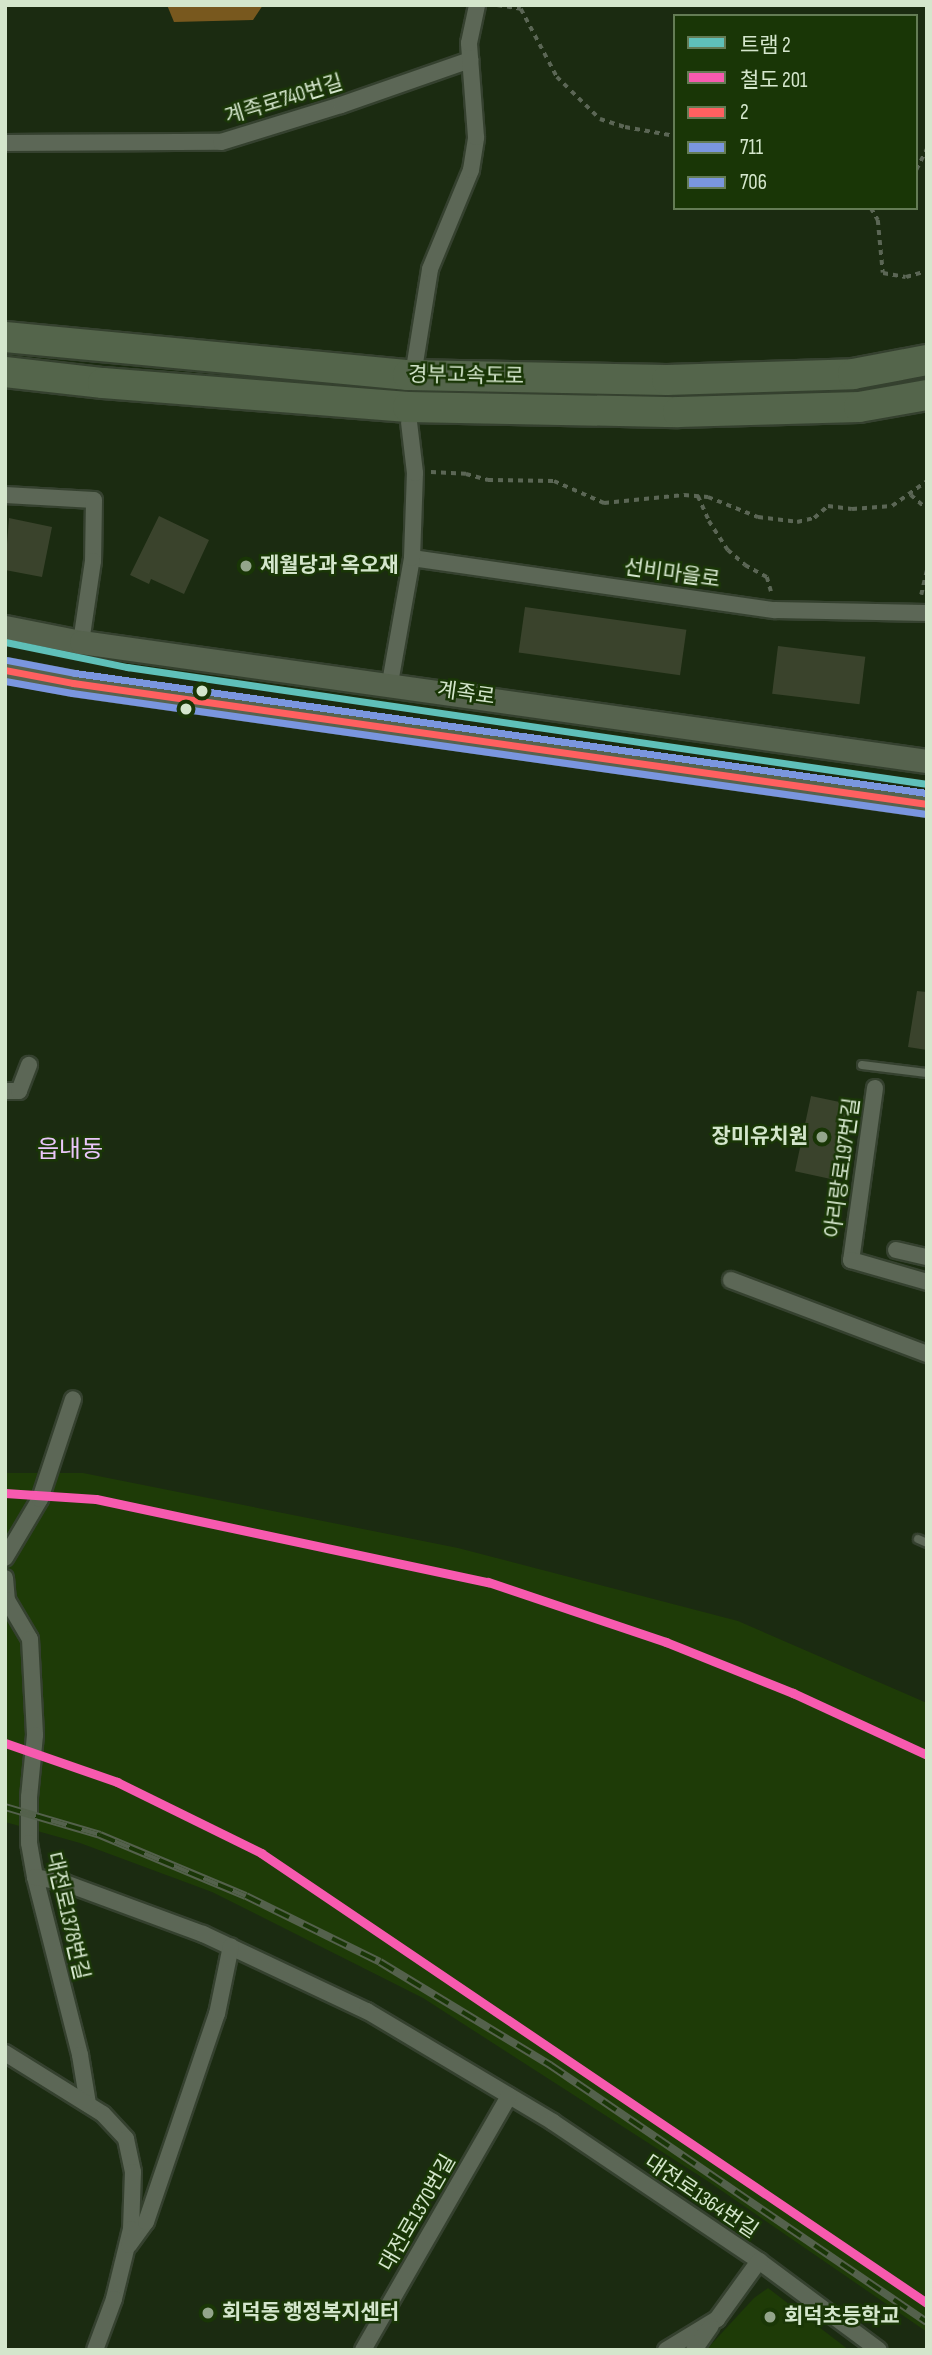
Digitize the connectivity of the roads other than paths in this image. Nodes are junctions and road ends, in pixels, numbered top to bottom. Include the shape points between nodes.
1 (477, 5) edge
2 (470, 60) junction
3 (5, 143) edge
4 (5, 337) edge
5 (927, 360) edge
6 (415, 363) dead end
7 (5, 372) edge
8 (927, 396) edge
9 (409, 422) dead end
10 (5, 495) edge
11 (412, 558) junction
12 (923, 607) edge
13 (5, 628) edge
14 (81, 642) junction
15 (5, 670) edge
16 (390, 683) junction
17 (927, 761) edge
18 (927, 804) edge
19 (29, 1065) dead end
20 (862, 1065) dead end
21 (927, 1073) edge
22 (875, 1088) dead end
23 (5, 1091) edge
24 (896, 1250) dead end
25 (927, 1257) edge
26 (731, 1280) dead end
27 (927, 1282) edge
28 (927, 1354) edge
29 (73, 1399) dead end
30 (918, 1539) dead end
31 (927, 1543) edge
32 (5, 1558) edge
33 (5, 1578) edge
34 (34, 1877) junction
35 (231, 1946) junction
36 (5, 2053) edge
37 (509, 2096) junction
38 (88, 2104) junction
39 (126, 2249) junction
40 (759, 2261) junction
41 (717, 2319) junction
42 (95, 2350) edge
43 (363, 2350) edge
44 (666, 2350) edge
45 (694, 2350) edge
46 (879, 2350) edge

1 - 2 street
2 - 3 street, 계족로740번길 via 221,142
2 - 6 street via 476,137 471,170 430,269
4 - 5 highway, 경부고속도로 via 422,376 667,380 840,375
7 - 8 highway, 경부고속도로 via 408,407 678,412 859,407
9 - 11 street via 415,473
10 - 14 street via 94,499 93,561
11 - 12 street, 선비마을로 via 775,610
11 - 16 street
13 - 14 main road, 계족로
14 - 16 main road, 계족로
15 - 18 main road
16 - 17 main road, 계족로
19 - 23 street via 19,1091
20 - 21 lane
22 - 27 street, 아리랑로197번길 via 851,1260
24 - 25 street
26 - 28 street
29 - 32 street via 40,1499
30 - 31 lane
33 - 34 street, 대전로1378번길 via 8,1600 30,1639 35,1735 29,1843
34 - 35 street, 대전로1364번길 via 90,1891
34 - 38 street, 대전로1378번길 via 80,2055
35 - 37 street, 대전로1364번길 via 367,2011
35 - 39 street via 217,2014 146,2222
36 - 38 street
37 - 40 street, 대전로1364번길
37 - 43 street, 대전로1370번길
38 - 39 street via 126,2138 133,2172
39 - 42 street
40 - 41 street, 대전로1364번길
40 - 46 street
41 - 44 street, 대전로1364번길
41 - 45 street

